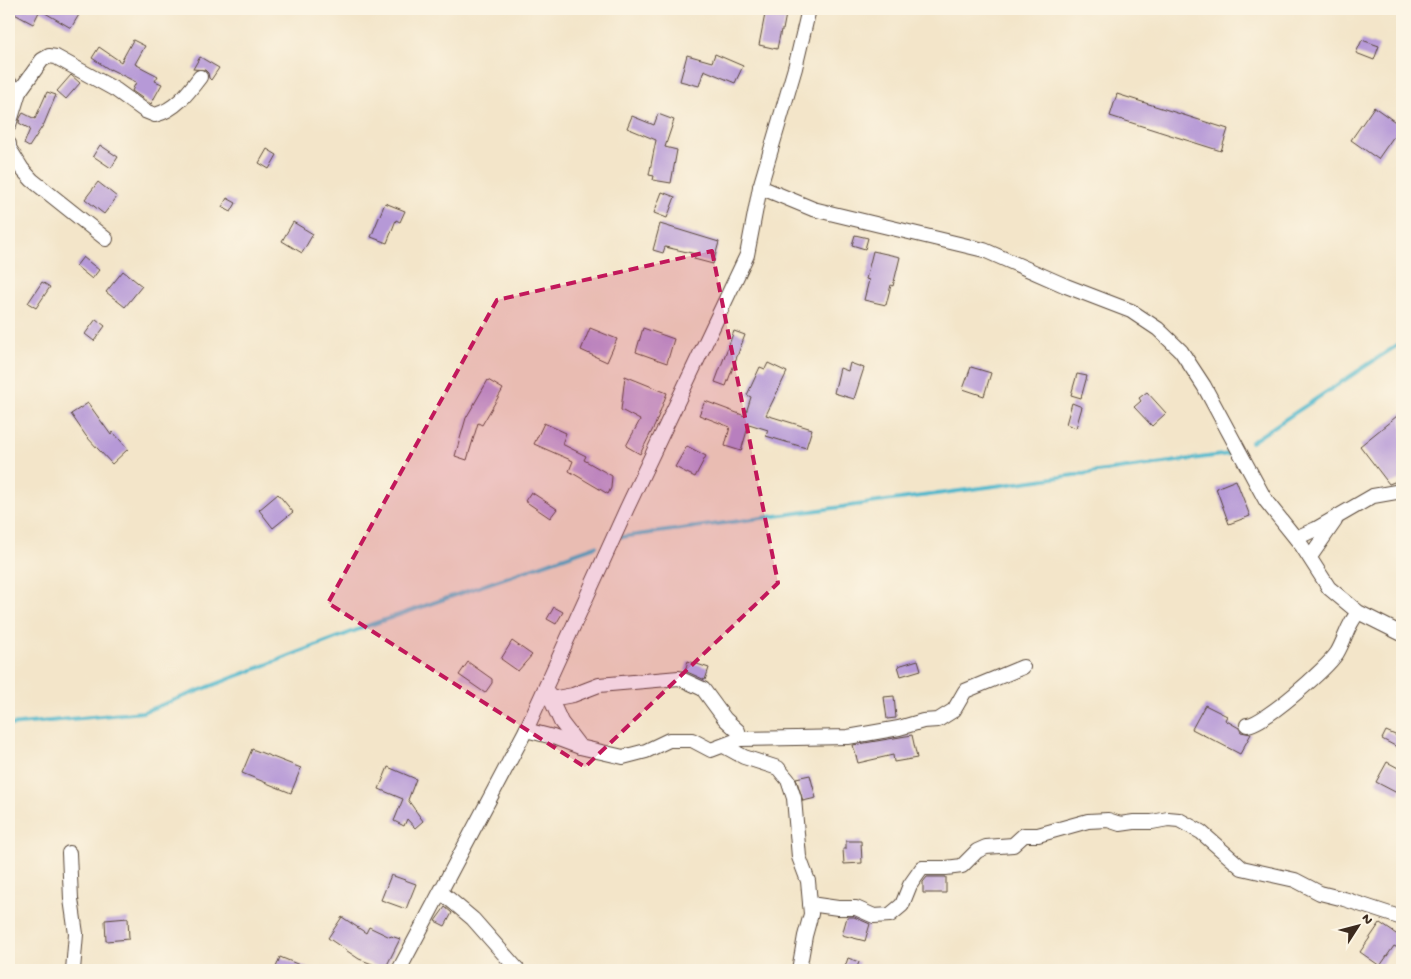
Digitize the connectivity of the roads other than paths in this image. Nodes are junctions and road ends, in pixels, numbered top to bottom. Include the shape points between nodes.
1 (809, 9) edge
2 (200, 77) dead end
3 (14, 87) edge
4 (9, 125) edge
5 (9, 144) edge
6 (760, 187) junction
7 (106, 239) dead end
8 (1402, 489) edge
9 (1340, 515) junction
10 (1296, 538) junction
11 (1310, 557) junction
12 (1358, 613) junction
13 (1402, 634) edge
14 (1023, 667) dead end
15 (548, 693) junction
16 (1247, 725) dead end
17 (526, 730) junction
18 (740, 739) junction
19 (724, 746) junction
20 (580, 747) junction
21 (69, 853) dead end
22 (442, 892) junction
23 (810, 904) junction
24 (1402, 918) edge
25 (73, 970) edge
26 (399, 970) edge
27 (518, 970) edge
28 (799, 970) edge

1 - 6 street
2 - 3 street via 173,107 155,115 56,57 42,60
3 - 4 street
5 - 7 street via 22,169 32,180
6 - 10 street via 814,209 984,250 1131,311 1158,329 1180,351 1204,386 1266,501
6 - 15 street via 747,255 627,508
8 - 9 street via 1373,496
9 - 10 street
9 - 11 street
10 - 11 street
11 - 12 street via 1329,588
12 - 13 street
12 - 16 street via 1352,618 1337,653 1325,668 1267,716
14 - 18 street via 965,691 954,710 938,720 848,737
15 - 17 street
15 - 18 street via 573,695 598,685 680,678 703,689 725,719 738,730
15 - 20 street via 561,722
17 - 20 street
17 - 22 street
18 - 19 street
19 - 20 street via 711,750 692,740 669,740 646,752 623,757
19 - 23 street via 744,757 778,768 788,780 794,798 799,857 808,881
21 - 25 street via 76,934
22 - 26 street
22 - 27 street via 473,919
23 - 24 street via 856,908 874,916 890,915 902,905 922,868 962,866 986,847 1013,845 1024,835 1038,835 1088,821 1108,820 1120,824 1168,818 1179,820 1200,832 1242,868 1295,880 1320,893
23 - 28 street via 811,914

